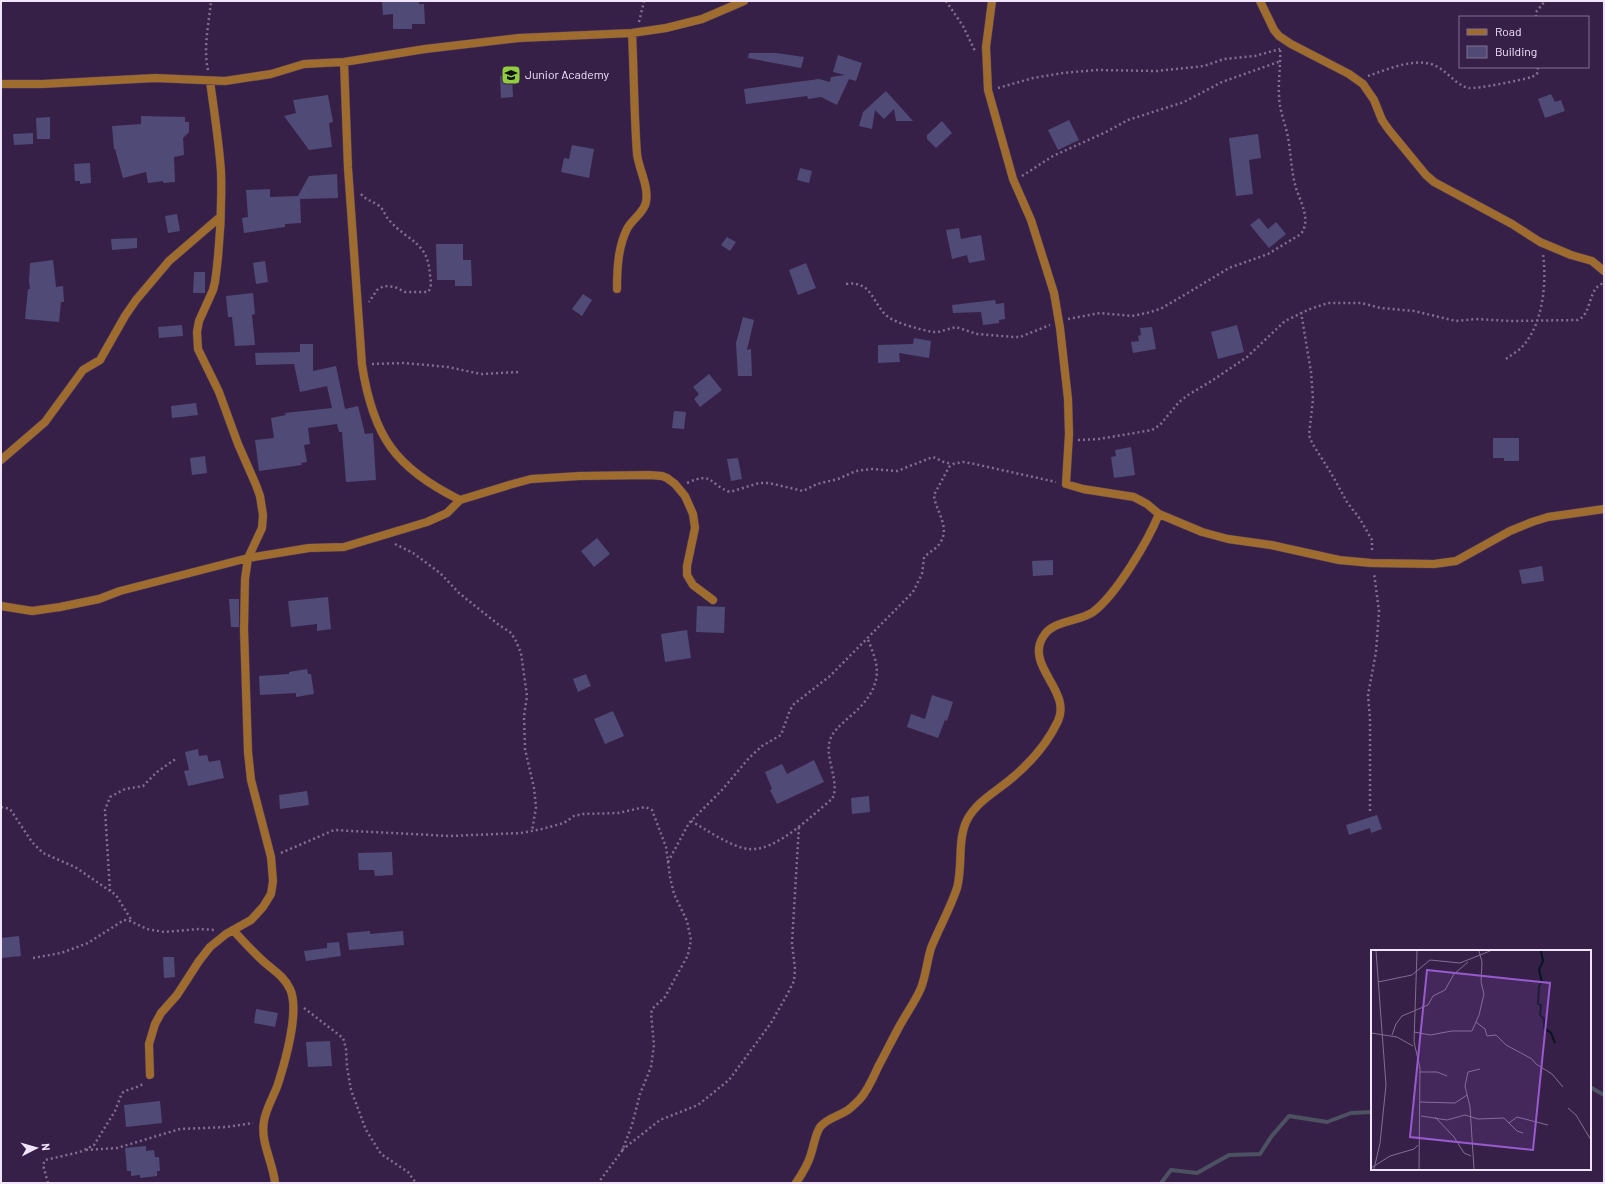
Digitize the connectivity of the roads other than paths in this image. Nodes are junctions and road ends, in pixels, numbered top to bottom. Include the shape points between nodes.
1 (744, 1) edge
2 (992, 1) edge
3 (1260, 1) edge
4 (634, 32) junction
5 (344, 62) junction
6 (210, 81) junction
7 (1, 84) edge
8 (220, 217) junction
9 (1604, 271) edge
10 (617, 289) dead end
11 (1, 460) edge
12 (460, 500) junction
13 (1604, 509) edge
14 (1160, 514) junction
15 (248, 558) junction
16 (713, 600) dead end
17 (1, 606) edge
18 (233, 930) junction
19 (150, 1075) road end
20 (275, 1183) edge
21 (796, 1183) edge

1 - 4 street via 681,25
2 - 14 street via 986,47 988,90 1014,181 1044,259 1059,321 1068,399 1066,484 1134,497
3 - 9 street via 1279,36 1349,74 1368,89 1389,130 1434,182 1540,242 1592,262
4 - 5 street via 519,38
4 - 10 street via 637,156 647,196 642,212 628,228 621,246
5 - 6 street via 304,64 271,74
5 - 12 street via 348,168 367,394 374,417 393,451 430,484
6 - 7 street via 155,78
6 - 8 street via 221,174
8 - 11 street via 169,260 132,305 100,360 83,370 45,422
8 - 15 street via 215,282 199,321 196,338 200,354 219,392 260,496 262,528
12 - 15 street via 438,518 344,547 309,548
12 - 16 street via 541,478 655,475 667,478 685,496 693,514 688,578
13 - 14 street via 1548,517 1532,522 1470,554 1451,562 1434,564 1339,560 1278,546 1228,539 1202,532
14 - 21 street via 1117,586 1104,602 1092,613 1051,628 1043,637 1040,643 1040,658 1060,702 1060,718 1042,746 1016,775 978,806 968,819 963,830 957,888 932,946 925,976 916,998 862,1097 848,1110 826,1121 820,1127 807,1164
15 - 17 street via 82,603 32,610
15 - 18 street via 244,629 248,752 251,780 271,857 273,880 268,901 251,920
18 - 19 street via 210,947 177,995 161,1013 149,1044
18 - 20 street via 281,976 290,988 293,1001 287,1049 264,1121 264,1139

